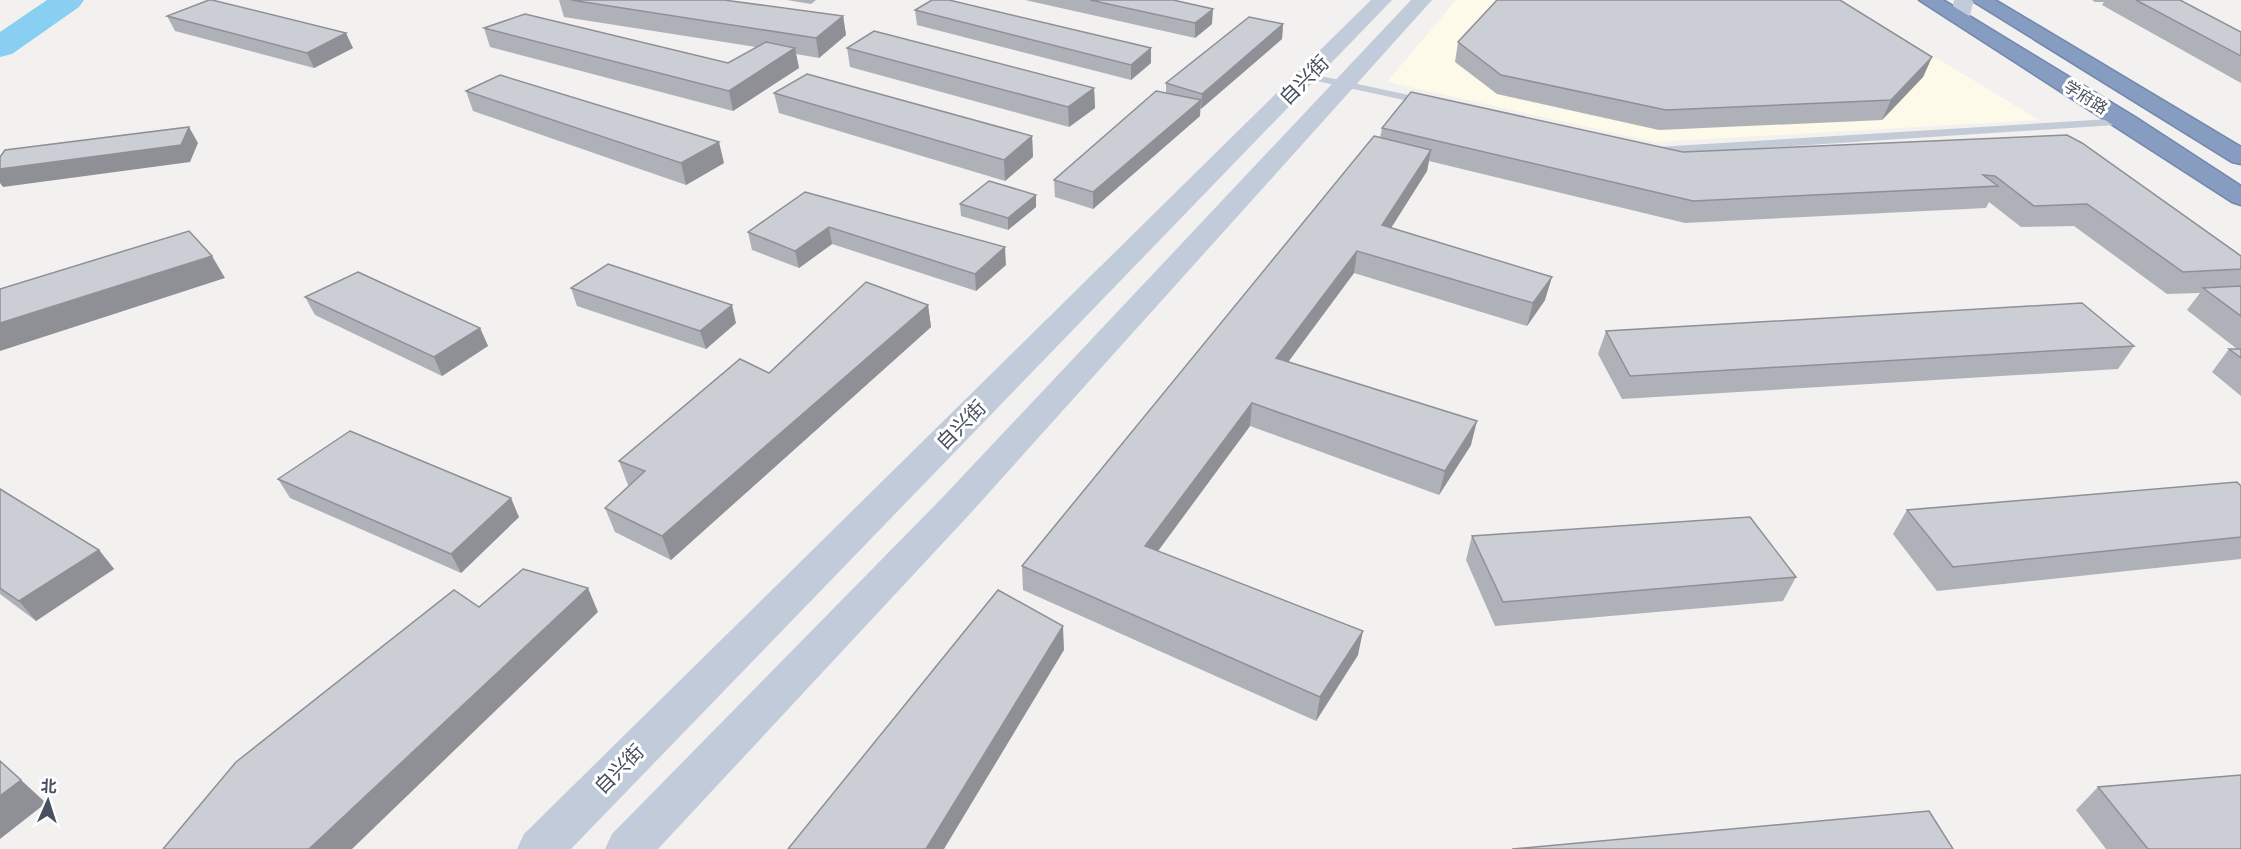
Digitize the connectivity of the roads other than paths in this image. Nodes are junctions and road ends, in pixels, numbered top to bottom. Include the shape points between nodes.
1 (1382, 0) edge
2 (1422, 0) edge
3 (1929, 0) edge
4 (1988, 2) edge
5 (1962, 9) edge
6 (1308, 76) junction
7 (1345, 84) junction
8 (1436, 104) edge
9 (2127, 122) junction
10 (1640, 147) edge
11 (2241, 158) edge
12 (2241, 197) edge
13 (540, 849) edge
14 (628, 849) edge

1 - 6 main road, 自兴街
2 - 7 main road, 自兴街
3 - 5 highway, 学府路
4 - 11 highway, 学府路
5 - 9 highway, 学府路
6 - 7 lane
6 - 13 main road, 自兴街
7 - 8 lane
7 - 14 main road, 自兴街 via 955,507
9 - 10 lane via 1663,152
9 - 12 highway, 学府路

